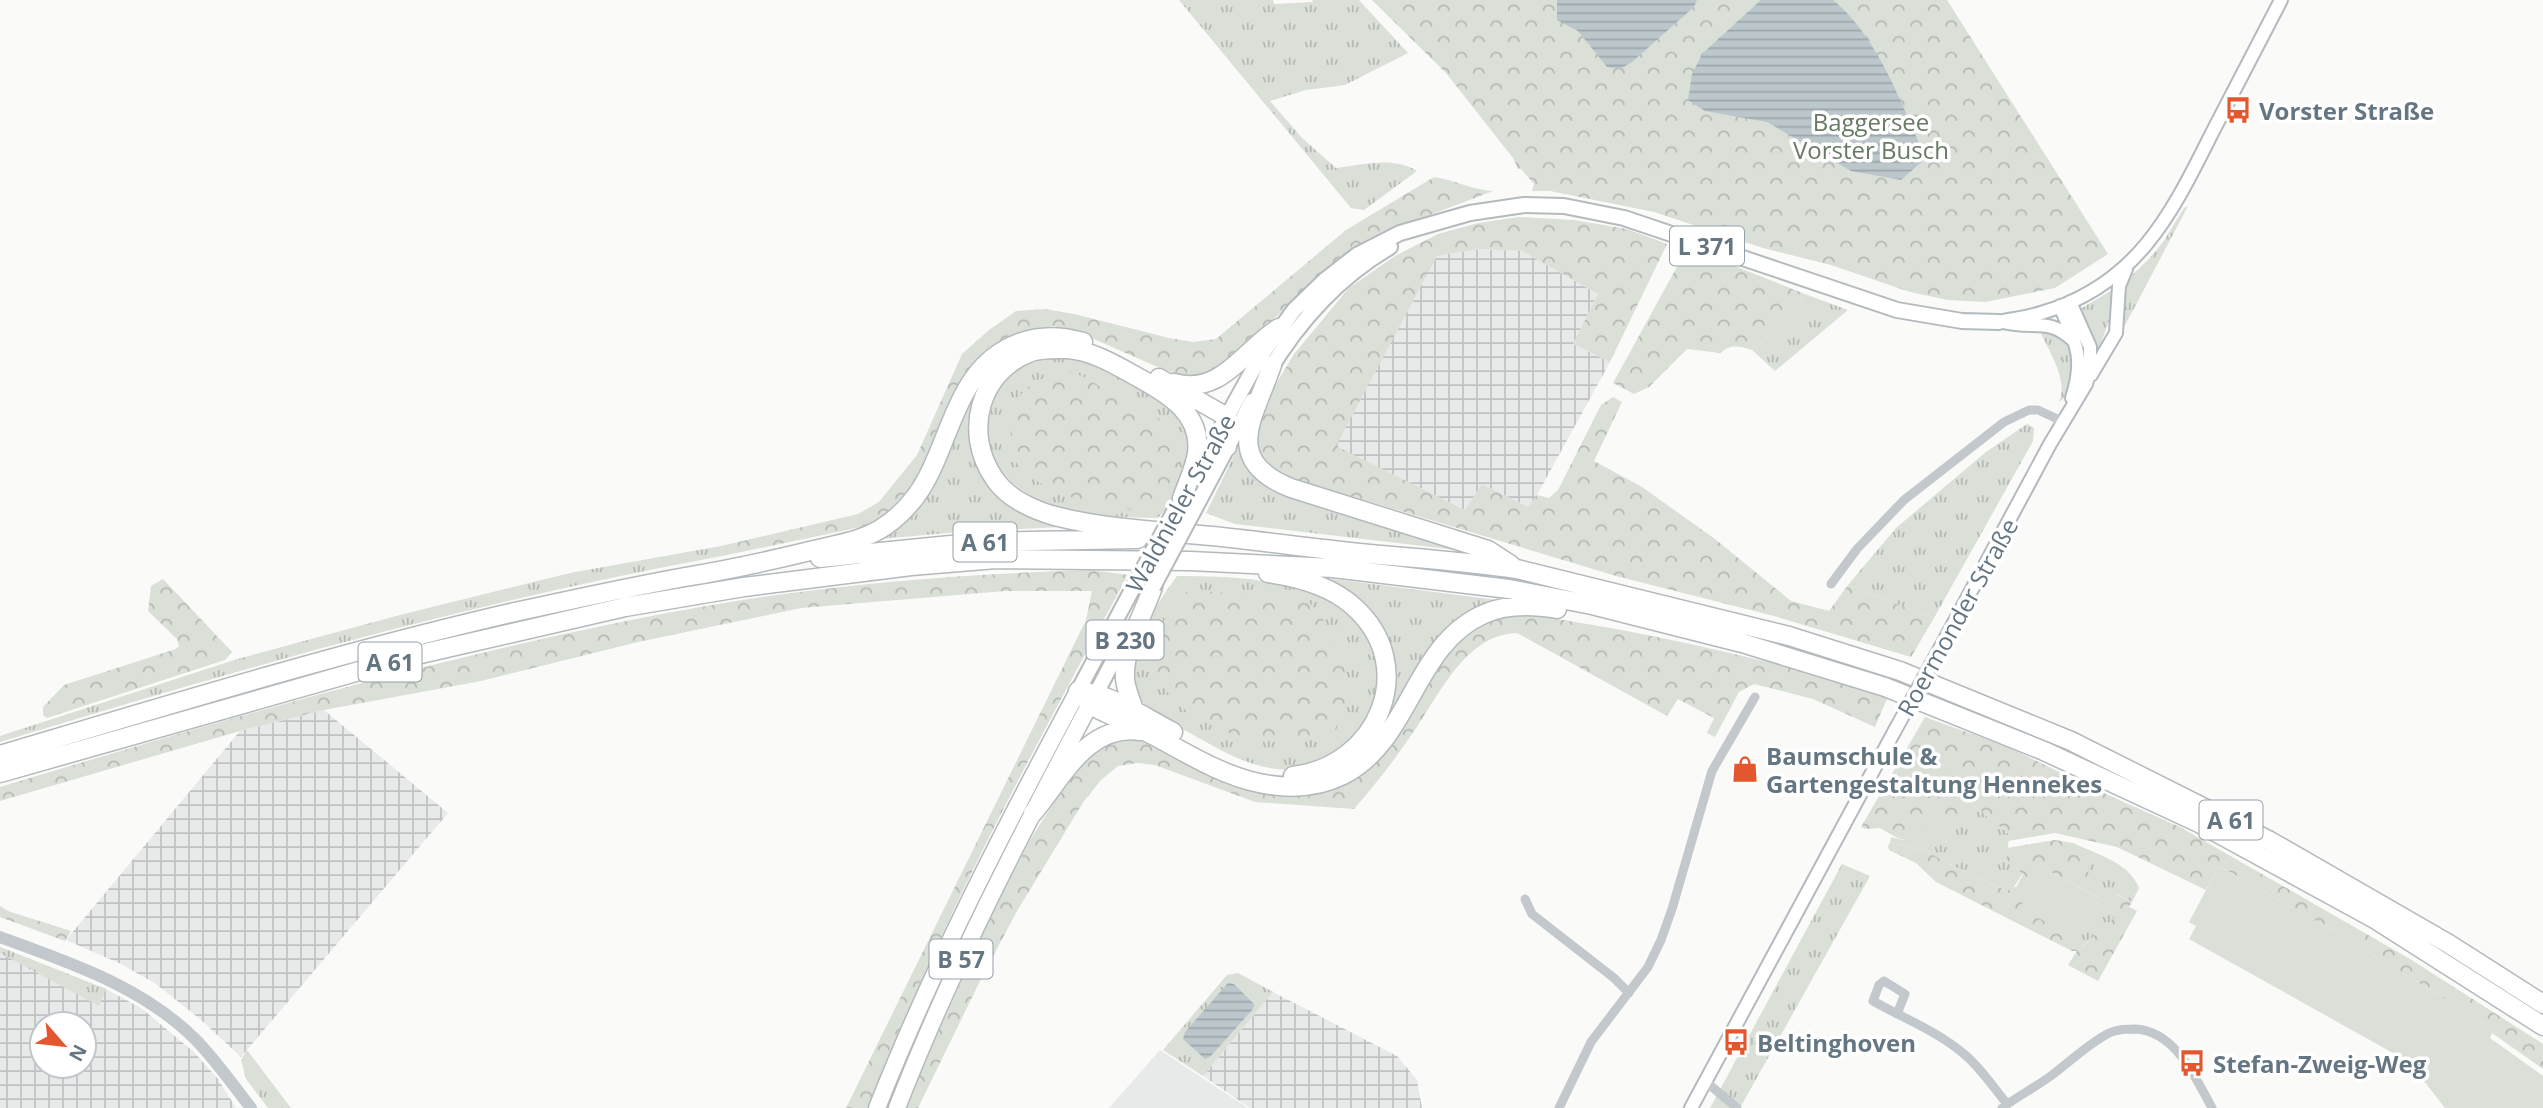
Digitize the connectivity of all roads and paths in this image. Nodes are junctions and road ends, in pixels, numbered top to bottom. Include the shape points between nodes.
1 (2281, 0) edge
2 (1424, 226) junction
3 (2129, 264) junction
4 (2065, 304) junction
5 (2000, 322) junction
6 (1279, 328) junction
7 (2076, 343) junction
8 (1272, 366) junction
9 (1164, 381) junction
10 (2086, 384) junction
11 (1227, 417) junction
12 (2064, 422) junction
13 (1227, 447) junction
14 (1183, 507) junction
15 (1223, 537) junction
16 (1152, 552) joint
17 (1171, 552) joint
18 (1190, 561) junction
19 (747, 566) junction
20 (1517, 569) junction
21 (1831, 584) dead end
22 (1153, 587) junction
23 (1639, 617) junction
24 (1078, 691) junction
25 (1755, 697) dead end
26 (1093, 698) junction
27 (1135, 712) junction
28 (1147, 732) junction
29 (0, 755) edge
30 (0, 773) edge
31 (1033, 813) junction
32 (1525, 899) dead end
33 (0, 937) edge
34 (1629, 993) junction
35 (2543, 1004) edge
36 (1897, 1014) dead end
37 (2543, 1026) edge
38 (1705, 1081) junction
39 (2004, 1106) edge
40 (251, 1108) edge
41 (877, 1108) edge
42 (897, 1108) edge
43 (1559, 1108) edge
44 (1691, 1108) edge
45 (1737, 1108) edge
46 (2212, 1108) edge

1 - 3 main road, L 371 via 2162,227
2 - 5 main road, Waldnieler Straße / L 371 via 1495,209 1564,206 1635,222 1897,310
2 - 6 main road, Waldnieler Straße / L 371 via 1400,233 1349,260
2 - 8 main road, Waldnieler Straße / L 371 via 1348,274 1297,328
3 - 4 main road, Waldnieler Straße / L 371
3 - 10 main road via 2119,286 2116,333
4 - 5 main road, Waldnieler Straße / L 371
4 - 7 main road, Roermonder Straße
4 - 10 main road, Roermonder Straße via 2090,347
5 - 7 main road via 2051,326
6 - 9 highway via 1210,382 1187,386
6 - 11 main road, Waldnieler Straße / L 371
7 - 12 main road, Roermonder Straße via 2079,371
8 - 13 main road, Waldnieler Straße / L 371
8 - 20 highway via 1247,435 1250,452 1262,472 1291,488 1488,550
9 - 11 highway
9 - 19 highway via 1081,341 1060,337 1024,340 994,357 969,384 931,471 891,522 858,539
10 - 12 main road, Roermonder Straße
11 - 13 highway
11 - 14 main road, Waldnieler Straße / L 371
12 - 21 street via 2038,410 2004,422 1904,500
12 - 38 main road, Roermonder Straße, bridge
13 - 14 main road, Waldnieler Straße / L 371
14 - 15 highway via 1198,452 1195,430 1185,410 1159,389 1094,355 1053,349 1014,360 986,390 976,428 979,449 995,480 1021,502 1056,516 1115,527
14 - 16 main road, Waldnieler Straße / L 371, bridge
14 - 17 main road, Waldnieler Straße / L 371, bridge
15 - 19 highway, A 61 via 981,542
15 - 20 highway, A 61
16 - 24 main road, Waldnieler Straße / B 230, bridge
17 - 22 main road, Waldnieler Straße / B 230, bridge
18 - 23 highway, A 61 via 1420,577 1509,589
18 - 27 highway via 1279,574 1314,584 1352,605 1374,632 1382,653 1386,684 1378,716 1346,756 1324,769 1292,776 1230,762
18 - 30 highway, A 61 via 996,559 787,581 625,607 412,656
19 - 29 highway, A 61 via 491,618 295,668
20 - 35 highway, A 61 via 1789,636 1900,671 2071,741 2270,841
22 - 26 main road, Waldnieler Straße / B 230
22 - 27 highway via 1126,665 1125,683
23 - 28 highway via 1528,606 1483,614 1436,655 1378,749 1363,764 1322,783 1284,787 1239,778
23 - 37 highway, A 61 via 1885,687 2123,786 2373,918
24 - 26 highway
24 - 41 highway, Waldnieler Straße / B 57 via 1004,830 911,1023
25 - 34 street via 1712,771 1661,940
26 - 27 highway
26 - 28 highway
26 - 31 highway, Waldnieler Straße / B 57
28 - 31 highway via 1116,732 1087,747
31 - 42 highway, Waldnieler Straße / B 57 via 926,1033
32 - 34 street via 1532,914
33 - 40 street via 100,975 151,1003 195,1039
34 - 43 street via 1591,1042
36 - 39 street via 1965,1055
38 - 44 main road, Roermonder Straße
38 - 45 street
39 - 46 street via 2110,1032 2125,1028 2159,1036 2172,1046

